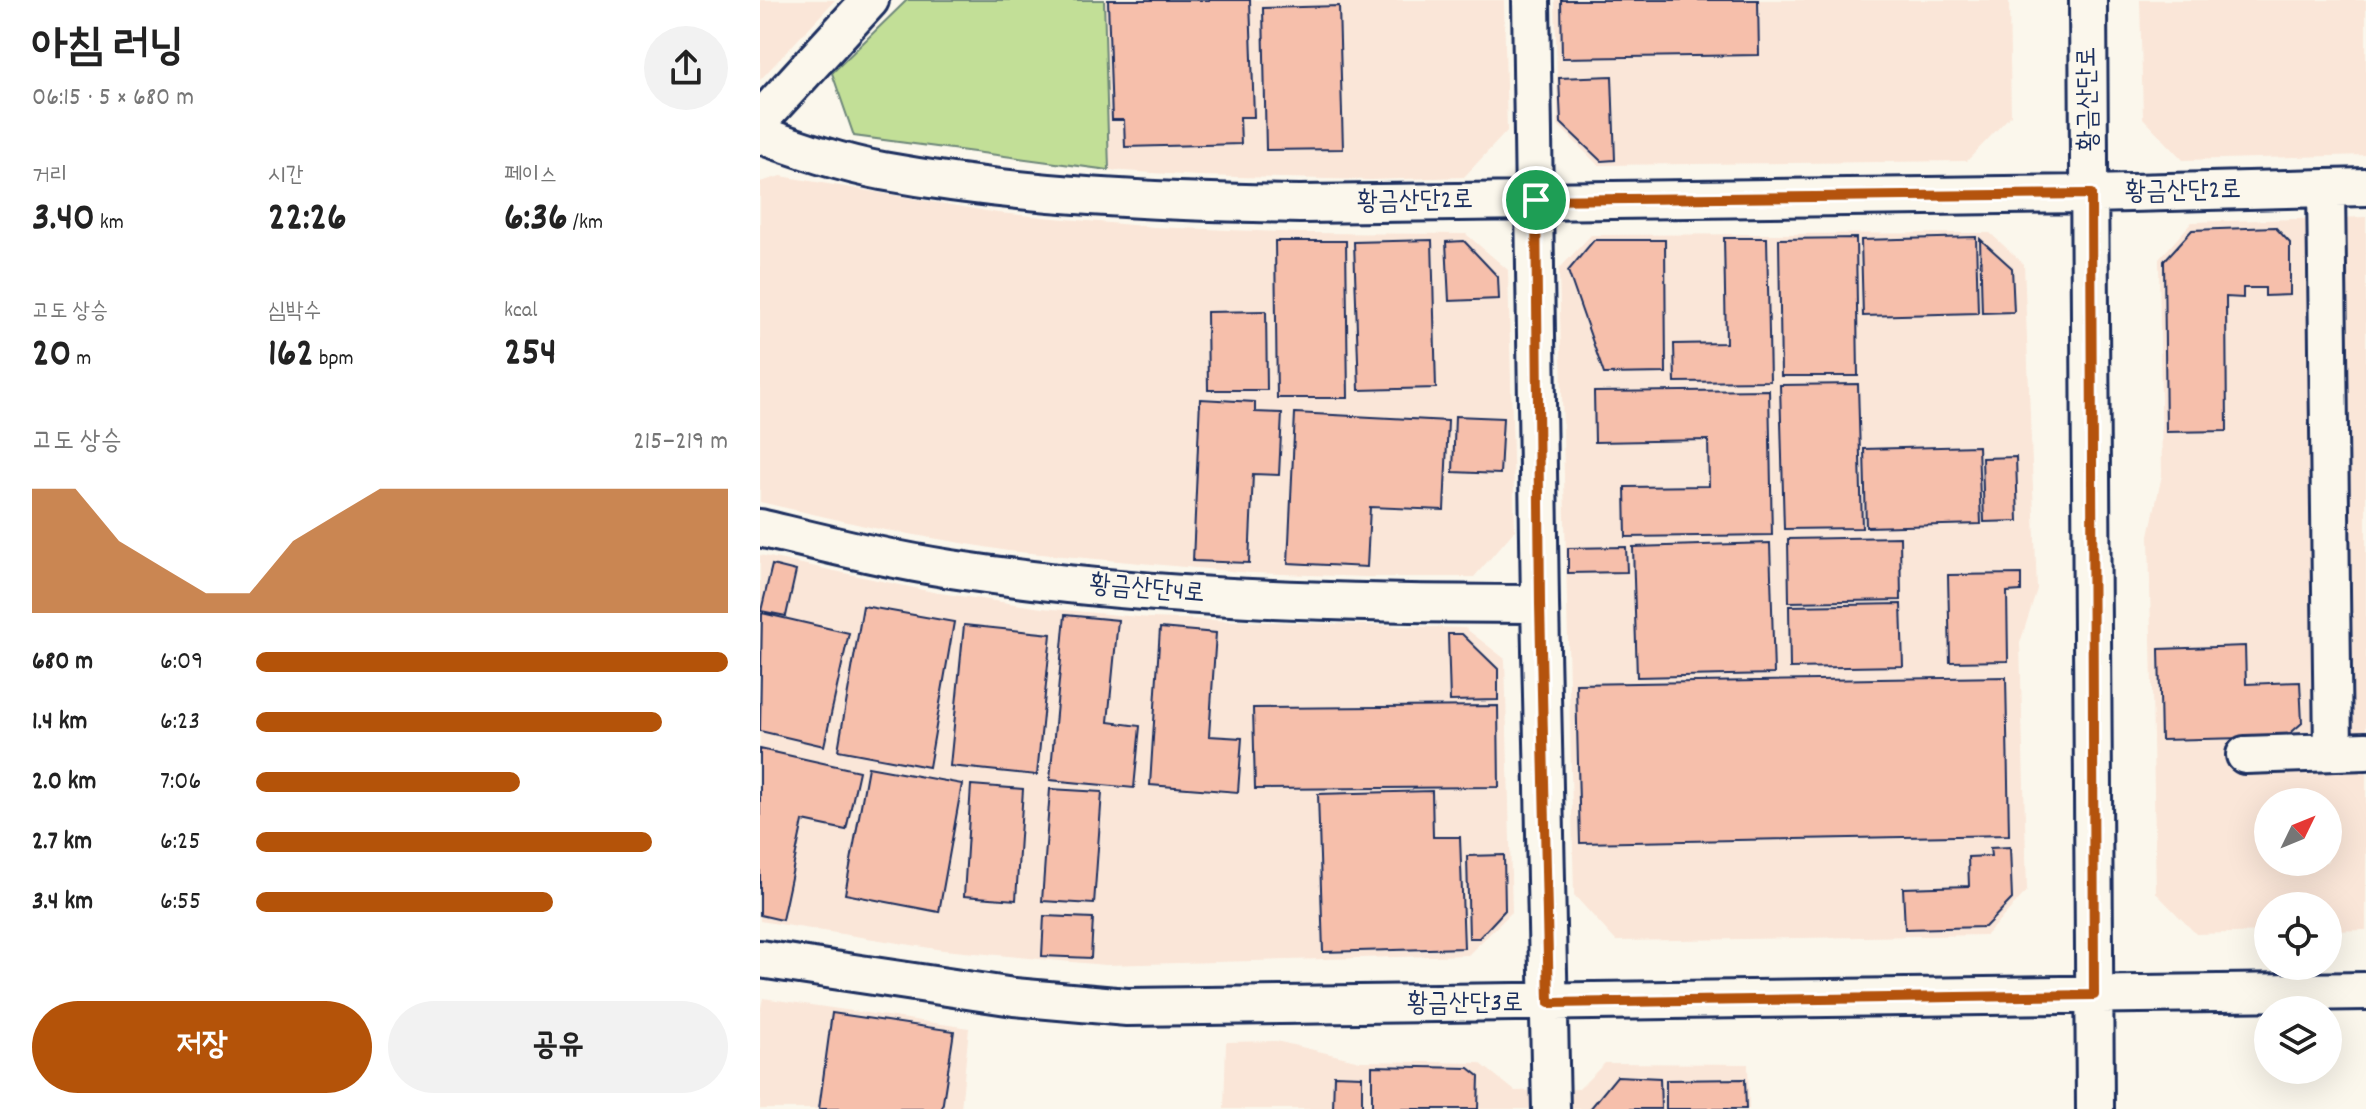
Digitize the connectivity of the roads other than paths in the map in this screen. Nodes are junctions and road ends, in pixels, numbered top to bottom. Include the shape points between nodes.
1 (870, 0) edge
2 (1531, 0) edge
3 (2088, 0) edge
4 (760, 120) edge
5 (760, 135) edge
6 (2366, 187) edge
7 (2326, 188) junction
8 (2091, 194) junction
9 (1536, 200) junction
10 (760, 528) edge
11 (1540, 604) junction
12 (2349, 751) edge
13 (2245, 755) dead end
14 (760, 959) edge
15 (2366, 991) edge
16 (2094, 995) junction
17 (1549, 1003) junction
18 (1551, 1109) edge
19 (2095, 1109) edge

1 - 4 street
2 - 9 street
3 - 8 street, 황금산단로
5 - 9 street, 황금산단2로 via 880,171 1088,196 1300,204
6 - 7 street, 황금산단2로
7 - 8 street, 황금산단2로
7 - 12 street
8 - 9 street, 황금산단2로
8 - 16 street, 황금산단로
9 - 11 street
10 - 11 street, 황금산단4로 via 949,569 1132,591 1371,604
11 - 17 street
12 - 13 street
14 - 17 street, 황금산단3로 via 1014,997 1127,1007
15 - 16 street, 황금산단3로
16 - 17 street, 황금산단3로
16 - 19 street, 황금산단로
17 - 18 street

